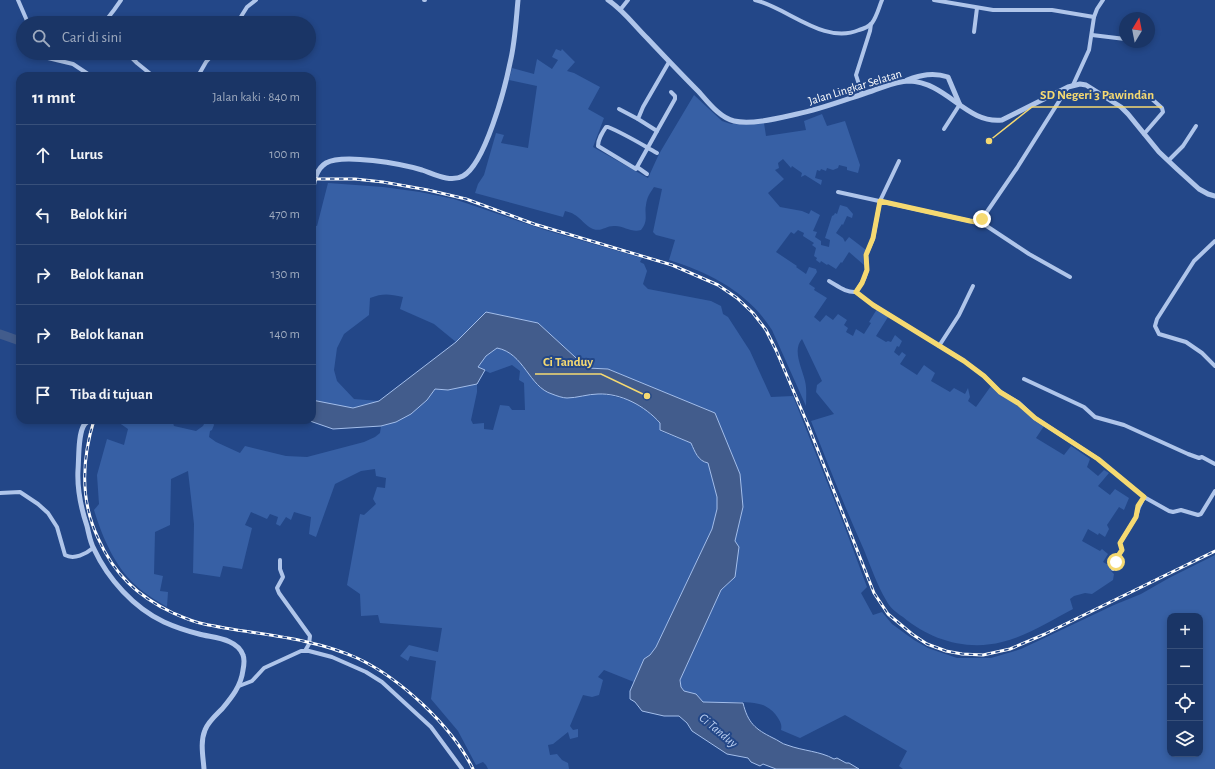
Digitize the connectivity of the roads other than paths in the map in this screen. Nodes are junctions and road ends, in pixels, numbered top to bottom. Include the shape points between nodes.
1 (18, 0) edge
2 (120, 0) edge
3 (256, 0) edge
4 (518, 0) edge
5 (608, 0) edge
6 (628, 0) edge
7 (755, 0) edge
8 (882, 0) edge
9 (934, 0) edge
10 (1103, 0) edge
11 (945, 1) edge
12 (978, 8) junction
13 (620, 10) junction
14 (25, 16) edge
15 (109, 16) edge
16 (241, 16) edge
17 (1094, 17) junction
18 (871, 24) junction
19 (974, 32) dead end
20 (1092, 35) junction
21 (1119, 38) edge
22 (56, 60) edge
23 (134, 60) edge
24 (208, 60) edge
25 (669, 62) junction
26 (85, 72) edge
27 (148, 72) edge
28 (200, 72) edge
29 (902, 82) junction
30 (1070, 86) junction
31 (671, 92) dead end
32 (1144, 92) dead end
33 (862, 94) junction
34 (960, 104) junction
35 (619, 109) dead end
36 (638, 119) junction
37 (1196, 126) dead end
38 (944, 129) dead end
39 (657, 131) junction
40 (1144, 134) junction
41 (648, 148) junction
42 (657, 153) dead end
43 (1169, 160) junction
44 (899, 161) dead end
45 (637, 167) junction
46 (647, 174) dead end
47 (316, 176) edge
48 (838, 192) dead end
49 (1215, 196) edge
50 (880, 201) junction
51 (979, 221) junction
52 (1215, 240) edge
53 (1070, 277) dead end
54 (829, 281) dead end
55 (973, 286) dead end
56 (856, 292) junction
57 (939, 346) junction
58 (1215, 366) edge
59 (1024, 379) dead end
60 (85, 424) edge
61 (1215, 464) edge
62 (1215, 491) edge
63 (0, 493) edge
64 (1144, 497) junction
65 (93, 548) junction
66 (280, 560) dead end
67 (1113, 570) dead end
68 (305, 651) junction
69 (239, 686) junction
70 (204, 769) edge
71 (462, 769) edge

1 - 14 street
2 - 15 street
3 - 16 street via 247,6
4 - 47 street via 511,62 495,119 484,148 469,172 450,178 400,165 340,159 326,163
5 - 13 street, Jalan Lingkar Selatan
6 - 13 street
7 - 18 street via 835,34 848,34
8 - 18 street
9 - 11 street
10 - 17 street
11 - 12 street
12 - 17 street via 1052,10
12 - 19 street
13 - 25 street, Jalan Lingkar Selatan
17 - 20 street
18 - 33 street via 856,75
20 - 21 street
20 - 30 street via 1089,50
22 - 26 street via 73,64
23 - 27 street
24 - 28 street
25 - 33 street, Jalan Lingkar Selatan via 712,105 734,121 795,115
25 - 36 street
29 - 33 street, Jalan Lingkar Selatan
29 - 34 street, Jalan Lingkar Selatan via 927,84
29 - 34 street via 932,74 948,77
30 - 34 street, Jalan Lingkar Selatan via 1002,120 980,118
30 - 40 street via 1086,85 1121,107
30 - 51 street
31 - 39 street via 675,99
32 - 40 street via 1162,108 1163,112
34 - 38 street
35 - 36 street
36 - 39 street
37 - 43 street via 1184,145
39 - 41 street
40 - 43 street
41 - 42 street
41 - 45 street
41 - 45 street via 608,127 599,139 598,146 636,169
43 - 49 street via 1199,189
44 - 50 street
45 - 46 street
48 - 50 street
50 - 51 street
50 - 56 street via 873,238 866,255 867,270
51 - 53 street
52 - 58 street via 1190,268 1155,326 1159,334 1186,342
54 - 56 street via 845,290
55 - 57 street via 959,315
56 - 57 street
57 - 64 street via 974,369 1035,418 1098,459
59 - 61 street via 1084,407 1096,417 1124,425 1198,458 1202,456
60 - 65 street via 82,430 78,487
62 - 64 street via 1198,515 1181,510 1169,511
63 - 65 street via 20,492 38,504 54,522 65,556 86,554
64 - 67 street via 1138,506 1136,517 1120,543 1122,550
65 - 69 street via 112,579 133,601 148,612 163,622 230,642 239,648 244,658
66 - 68 street via 283,577 277,588 310,636
68 - 69 street via 264,668 252,681
68 - 71 street via 332,657 382,682 431,727
69 - 70 street via 205,729 202,745

